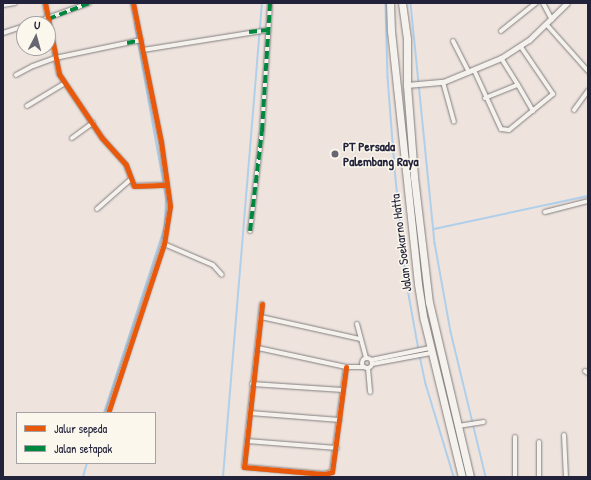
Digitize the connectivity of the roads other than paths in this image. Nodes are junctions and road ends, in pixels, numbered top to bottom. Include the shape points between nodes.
1 (15, 3) edge
2 (45, 3) edge
3 (89, 3) edge
4 (133, 3) edge
5 (270, 3) edge
6 (390, 3) edge
7 (402, 3) edge
8 (536, 3) edge
9 (543, 3) edge
10 (567, 3) edge
11 (3, 5) edge
12 (48, 16) edge
13 (53, 16) edge
14 (552, 20) junction
15 (547, 25) junction
16 (16, 29) edge
17 (267, 30) junction
18 (501, 31) dead end
19 (3, 33) edge
20 (140, 41) junction
21 (453, 41) dead end
22 (521, 47) junction
23 (143, 50) junction
24 (55, 58) junction
25 (501, 58) junction
26 (474, 70) junction
27 (588, 71) edge
28 (469, 72) junction
29 (16, 76) dead end
30 (443, 82) junction
31 (65, 83) junction
32 (410, 85) junction
33 (518, 85) junction
34 (588, 91) edge
35 (485, 98) junction
36 (27, 106) dead end
37 (574, 110) dead end
38 (533, 111) junction
39 (454, 122) dead end
40 (93, 123) junction
41 (72, 138) dead end
42 (131, 179) junction
43 (166, 185) junction
44 (588, 201) edge
45 (97, 209) dead end
46 (545, 212) dead end
47 (250, 231) dead end
48 (164, 244) junction
49 (425, 268) junction
50 (416, 270) junction
51 (222, 275) dead end
52 (262, 304) dead end
53 (261, 317) junction
54 (357, 324) dead end
55 (360, 339) junction
56 (258, 348) junction
57 (428, 351) junction
58 (366, 358) junction
59 (372, 362) junction
60 (346, 367) junction
61 (366, 368) junction
62 (252, 384) junction
63 (343, 390) junction
64 (370, 392) dead end
65 (108, 412) edge
66 (250, 413) junction
67 (340, 420) junction
68 (484, 422) dead end
69 (457, 426) junction
70 (564, 435) dead end
71 (515, 437) dead end
72 (247, 441) junction
73 (539, 442) dead end
74 (336, 448) junction
75 (462, 477) edge
76 (470, 477) edge
77 (515, 477) edge
78 (540, 477) edge
79 (566, 477) edge

1 - 11 street
2 - 12 street
3 - 13 street
4 - 20 street
5 - 17 street
6 - 50 highway, Jalan Soekarno Hatta
7 - 32 highway, Jalan Soekarno Hatta
8 - 18 street
9 - 14 street
10 - 14 street
14 - 15 street
15 - 22 street
15 - 27 street
16 - 19 street
17 - 23 street
17 - 47 street via 262,131
20 - 23 street
20 - 24 street
21 - 28 street
22 - 25 street
22 - 38 street via 553,93
23 - 43 street
24 - 29 street
24 - 31 street via 59,74
25 - 26 street
25 - 33 street
26 - 28 street
26 - 35 street
28 - 30 street
30 - 32 street
30 - 39 street
31 - 36 street
31 - 40 street
32 - 49 highway, Jalan Soekarno Hatta
33 - 35 street
33 - 38 street
34 - 37 street
35 - 38 street via 504,131 509,130
40 - 41 street
40 - 42 street via 126,165
42 - 43 street via 134,186
42 - 45 street
43 - 48 street via 170,206
44 - 46 street
48 - 51 street via 213,265
48 - 65 street
49 - 50 highway
49 - 69 highway, Jalan Soekarno Hatta via 431,316
50 - 57 highway, Jalan Soekarno Hatta
52 - 53 street
53 - 55 street
53 - 56 street
54 - 55 street
55 - 58 street
56 - 60 street
56 - 62 street
57 - 59 street
57 - 59 street via 414,357
57 - 75 highway, Jalan Soekarno Hatta
58 - 59 street
58 - 61 street via 362,362
59 - 61 street
60 - 61 street
60 - 63 street
61 - 64 street
62 - 63 street
62 - 66 street
63 - 67 street
66 - 67 street
66 - 72 street
67 - 74 street
68 - 69 street
69 - 76 highway, Jalan Soekarno Hatta
70 - 79 street
71 - 77 street
72 - 74 street
72 - 74 street via 244,467 324,474 330,474 334,468
73 - 78 street

